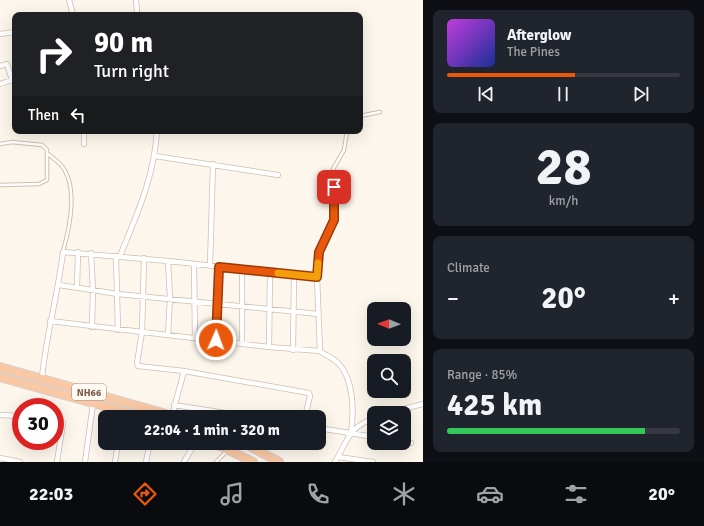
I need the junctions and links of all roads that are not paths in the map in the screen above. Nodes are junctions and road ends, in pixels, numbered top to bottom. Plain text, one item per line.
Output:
1 (69, 0) edge
2 (136, 0) edge
3 (137, 11) dead end
4 (71, 12) edge
5 (12, 32) edge
6 (0, 34) edge
7 (0, 66) edge
8 (12, 75) edge
9 (12, 81) edge
10 (0, 84) edge
11 (380, 112) dead end
12 (363, 115) edge
13 (84, 134) edge
14 (157, 134) edge
15 (347, 134) edge
16 (0, 143) edge
17 (84, 144) dead end
18 (47, 154) junction
19 (155, 156) junction
20 (213, 164) junction
21 (278, 175) dead end
22 (0, 185) edge
23 (63, 252) junction
24 (78, 252) junction
25 (91, 253) junction
26 (118, 256) junction
27 (144, 258) junction
28 (168, 261) junction
29 (194, 264) junction
30 (210, 266) junction
31 (219, 267) junction
32 (242, 270) junction
33 (270, 273) junction
34 (294, 274) junction
35 (317, 277) junction
36 (59, 285) junction
37 (77, 288) junction
38 (93, 290) junction
39 (118, 294) junction
40 (143, 296) junction
41 (170, 298) junction
42 (194, 301) junction
43 (217, 303) junction
44 (243, 306) junction
45 (270, 309) junction
46 (293, 312) junction
47 (318, 314) junction
48 (50, 321) junction
49 (92, 327) junction
50 (118, 330) junction
51 (142, 332) junction
52 (168, 335) junction
53 (195, 338) junction
54 (216, 340) junction
55 (242, 344) junction
56 (269, 348) junction
57 (293, 350) junction
58 (320, 351) junction
59 (0, 367) edge
60 (184, 371) junction
61 (0, 377) edge
62 (42, 378) junction
63 (94, 404) junction
64 (423, 404) edge
65 (174, 405) junction
66 (411, 407) edge
67 (111, 410) edge
68 (153, 410) edge
69 (174, 410) edge
70 (206, 410) edge
71 (307, 410) edge
72 (0, 415) edge
73 (12, 416) edge
74 (367, 420) edge
75 (326, 429) edge
76 (351, 432) junction
77 (367, 435) edge
78 (59, 450) edge
79 (117, 450) edge
80 (149, 450) edge
81 (191, 450) edge
82 (228, 450) joint
83 (257, 450) edge
84 (338, 457) junction
85 (0, 458) edge
86 (352, 460) edge
87 (20, 462) edge
88 (57, 462) edge
89 (85, 462) edge
90 (115, 462) edge
91 (146, 462) edge
92 (184, 462) edge
93 (216, 462) edge
94 (253, 462) edge
95 (279, 462) edge
96 (335, 462) edge
97 (373, 462) edge

1 - 4 street
2 - 3 street
5 - 6 street
7 - 8 street
9 - 10 street
11 - 12 lane
13 - 17 street
14 - 19 street
15 - 35 lane
16 - 18 lane
18 - 22 lane
18 - 23 lane
19 - 20 street
19 - 26 street
20 - 21 street
20 - 30 street
23 - 24 street
23 - 36 street
24 - 25 street
24 - 37 street
25 - 26 street
25 - 38 street
26 - 27 street
26 - 39 street
27 - 28 street
27 - 40 street
28 - 29 street
28 - 41 street
29 - 30 street
29 - 42 street
30 - 31 street
31 - 32 street
31 - 43 street
32 - 33 street
32 - 44 street
33 - 34 street
33 - 45 street
34 - 35 street
34 - 46 street
35 - 47 street
36 - 37 street
36 - 48 street
37 - 38 street
38 - 39 street
38 - 49 street
39 - 40 street
39 - 50 street
40 - 41 street
40 - 51 street
41 - 42 street
41 - 52 street
42 - 43 street
42 - 53 street
43 - 44 street
43 - 54 street
44 - 45 street
44 - 55 street
45 - 46 street
45 - 56 street
46 - 47 street
46 - 57 street
47 - 58 street
48 - 49 street
48 - 62 street
49 - 50 street
50 - 51 street
51 - 52 street
51 - 60 street
52 - 53 street
53 - 54 street
54 - 55 street
55 - 56 street
56 - 57 street
57 - 58 street
58 - 76 street
59 - 62 highway, NH66
60 - 65 street
60 - 71 street
61 - 63 highway, NH66
62 - 68 highway, NH66
63 - 67 highway, NH66
63 - 89 street
64 - 66 street
65 - 69 street
65 - 70 street
72 - 73 street
74 - 76 street
75 - 76 street
76 - 77 street
76 - 84 street
78 - 88 street
79 - 90 street
80 - 91 street
81 - 92 street
82 - 93 lane
82 - 94 highway
83 - 95 highway
84 - 86 street
84 - 96 street
85 - 87 street
86 - 97 street

